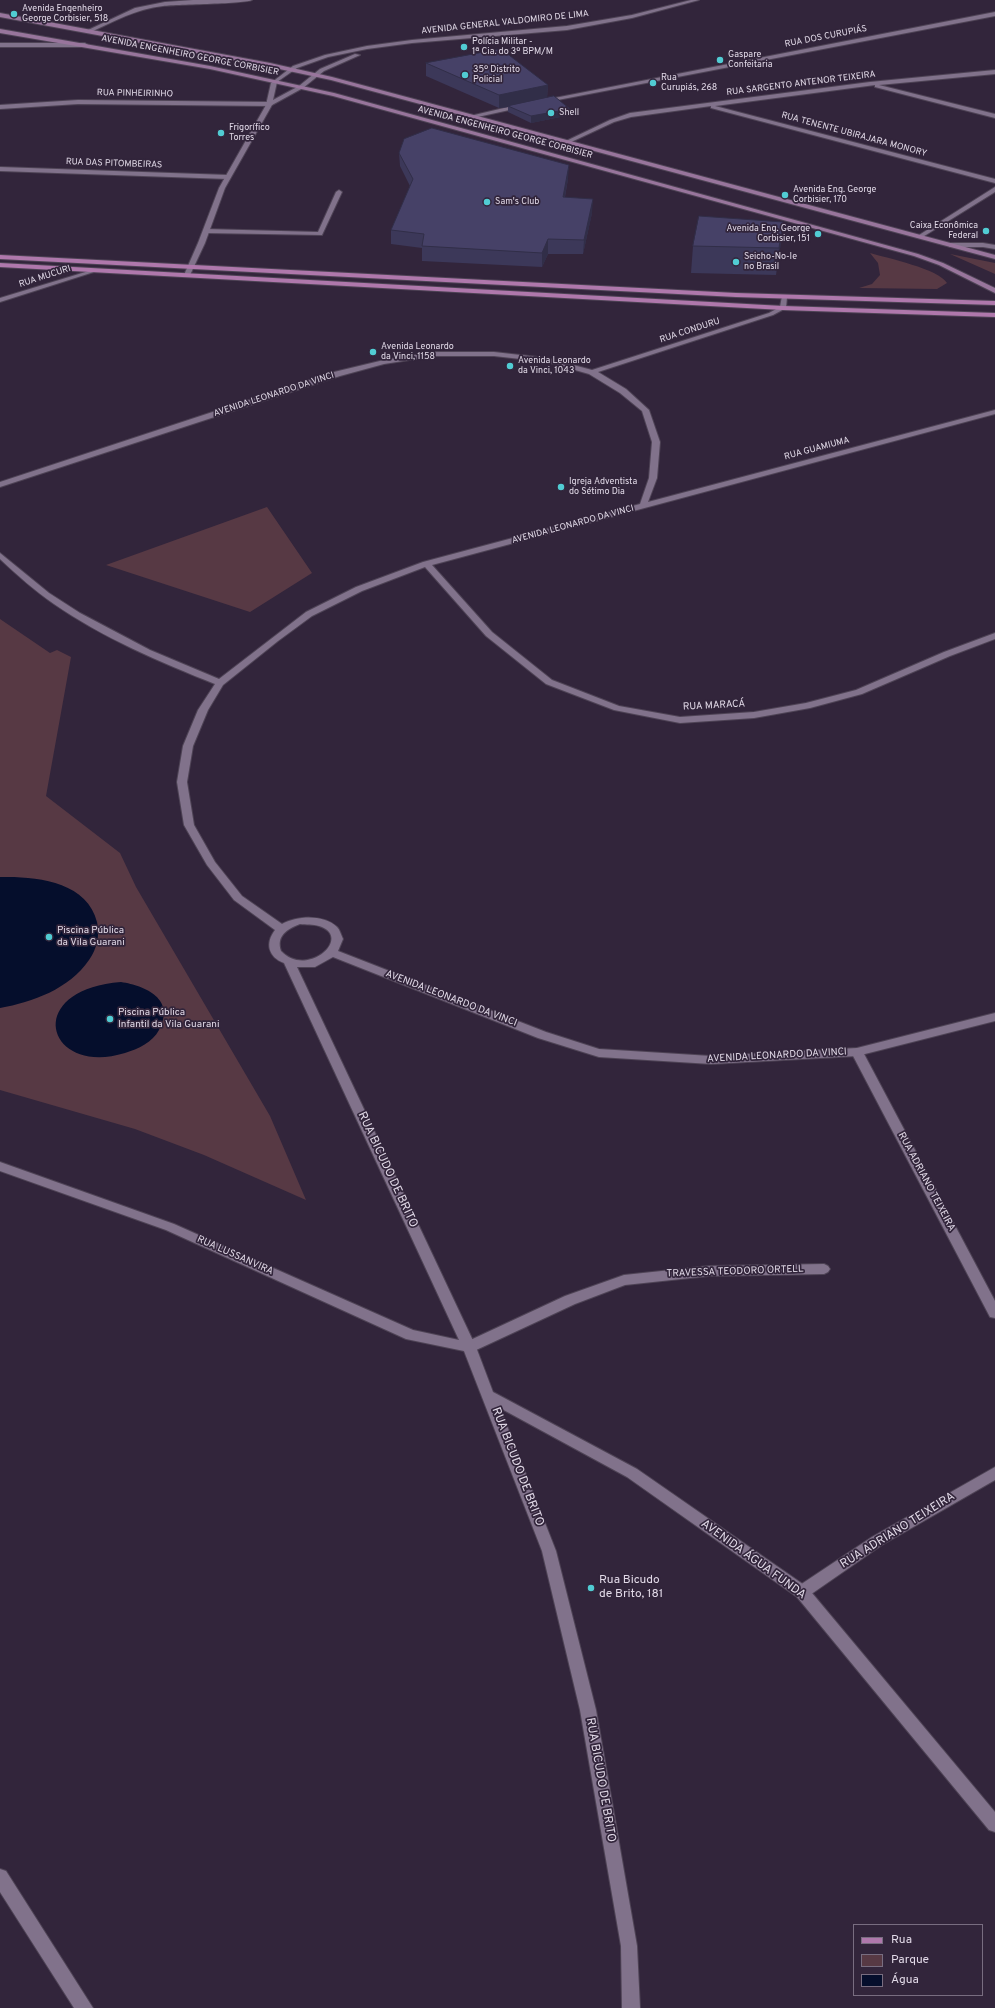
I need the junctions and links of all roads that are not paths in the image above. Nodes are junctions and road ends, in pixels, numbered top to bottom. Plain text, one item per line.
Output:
1 (250, 0) edge
2 (697, 0) edge
3 (995, 14) edge
4 (0, 16) edge
5 (0, 31) edge
6 (89, 31) junction
7 (0, 45) edge
8 (89, 45) junction
9 (384, 46) junction
10 (289, 69) junction
11 (995, 72) edge
12 (315, 75) junction
13 (274, 81) junction
14 (870, 84) junction
15 (301, 87) junction
16 (359, 102) junction
17 (538, 102) edge
18 (270, 104) junction
19 (530, 104) edge
20 (709, 105) junction
21 (0, 107) edge
22 (473, 116) junction
23 (995, 116) edge
24 (567, 142) junction
25 (0, 169) edge
26 (228, 177) junction
27 (995, 181) edge
28 (995, 189) edge
29 (339, 192) dead end
30 (206, 231) junction
31 (919, 237) junction
32 (950, 245) junction
33 (995, 247) edge
34 (0, 257) edge
35 (995, 257) edge
36 (0, 266) edge
37 (192, 267) junction
38 (94, 271) junction
39 (187, 275) junction
40 (995, 292) edge
41 (784, 297) junction
42 (0, 300) edge
43 (995, 303) edge
44 (783, 308) junction
45 (995, 315) edge
46 (592, 372) junction
47 (995, 412) edge
48 (0, 485) edge
49 (643, 506) junction
50 (0, 555) edge
51 (426, 564) junction
52 (995, 636) edge
53 (220, 683) junction
54 (281, 929) junction
55 (333, 953) junction
56 (289, 961) junction
57 (995, 1016) edge
58 (857, 1052) junction
59 (0, 1166) edge
60 (824, 1270) dead end
61 (995, 1313) edge
62 (469, 1347) junction
63 (489, 1396) junction
64 (995, 1473) edge
65 (802, 1592) junction
66 (995, 1824) edge
67 (0, 1877) edge
68 (84, 2008) edge
69 (631, 2008) edge

1 - 6 street
2 - 9 street, AVENIDA GENERAL VALDOMIRO DE LIMA
3 - 17 street, RUA DOS CURUPIÁS
4 - 6 main road, AVENIDA ENGENHEIRO GEORGE CORBISIER
5 - 8 main road, AVENIDA ENGENHEIRO GEORGE CORBISIER
6 - 10 main road, AVENIDA ENGENHEIRO GEORGE CORBISIER
7 - 8 street
8 - 13 main road, AVENIDA ENGENHEIRO GEORGE CORBISIER
9 - 10 street, AVENIDA GENERAL VALDOMIRO DE LIMA
9 - 12 street, AVENIDA GENERAL VALDOMIRO DE LIMA
10 - 12 main road, AVENIDA ENGENHEIRO GEORGE CORBISIER
10 - 13 street, AVENIDA GENERAL VALDOMIRO DE LIMA
11 - 14 street, RUA SARGENTO ANTENOR TEIXEIRA
12 - 15 street, AVENIDA GENERAL VALDOMIRO DE LIMA
12 - 22 main road, AVENIDA ENGENHEIRO GEORGE CORBISIER
13 - 15 main road, AVENIDA ENGENHEIRO GEORGE CORBISIER
13 - 18 street
14 - 20 street, RUA SARGENTO ANTENOR TEIXEIRA
14 - 23 street
15 - 16 main road, AVENIDA ENGENHEIRO GEORGE CORBISIER
15 - 18 street, AVENIDA GENERAL VALDOMIRO DE LIMA
16 - 22 main road
16 - 40 main road, AVENIDA ENGENHEIRO GEORGE CORBISIER
18 - 21 street, RUA PINHEIRINHO
18 - 26 street
19 - 22 street
20 - 24 street, RUA SARGENTO ANTENOR TEIXEIRA
20 - 27 street, RUA TENENTE UBIRAJARA MONORY
22 - 24 main road, AVENIDA ENGENHEIRO GEORGE CORBISIER
24 - 31 main road, AVENIDA ENGENHEIRO GEORGE CORBISIER
25 - 26 street, RUA DAS PITOMBEIRAS
26 - 30 street
28 - 31 street
29 - 30 street
30 - 37 street
31 - 32 main road, AVENIDA ENGENHEIRO GEORGE CORBISIER
32 - 33 street, AVENIDA ENGENHEIRO GEORGE CORBISIER
32 - 35 main road, AVENIDA ENGENHEIRO GEORGE CORBISIER
34 - 37 main road
36 - 38 main road
37 - 39 street
37 - 41 main road
38 - 39 main road
38 - 42 street, RUA MUCURI
39 - 44 main road
41 - 43 main road
41 - 44 street
44 - 45 main road
44 - 46 street, RUA CONDURU
46 - 48 street, AVENIDA LEONARDO DA VINCI
46 - 49 street, AVENIDA LEONARDO DA VINCI
47 - 49 street, RUA GUAMIUMA
49 - 51 street, AVENIDA LEONARDO DA VINCI
50 - 53 street
51 - 52 street, RUA MARACÁ
51 - 53 street, AVENIDA LEONARDO DA VINCI
53 - 54 street, AVENIDA LEONARDO DA VINCI
54 - 55 street
54 - 56 street
55 - 56 street
55 - 58 street, AVENIDA LEONARDO DA VINCI
56 - 62 street, RUA BICUDO DE BRITO
57 - 58 street, AVENIDA LEONARDO DA VINCI
58 - 61 street, RUA ADRIANO TEIXEIRA
59 - 62 street, RUA LUSSANVIRA
60 - 62 street, TRAVESSA TEODORO ORTELL
62 - 63 street, RUA BICUDO DE BRITO
63 - 65 street, AVENIDA ÁGUA FUNDA
63 - 69 street, RUA BICUDO DE BRITO
64 - 65 street, RUA ADRIANO TEIXEIRA
65 - 66 street, AVENIDA ÁGUA FUNDA
67 - 68 street

